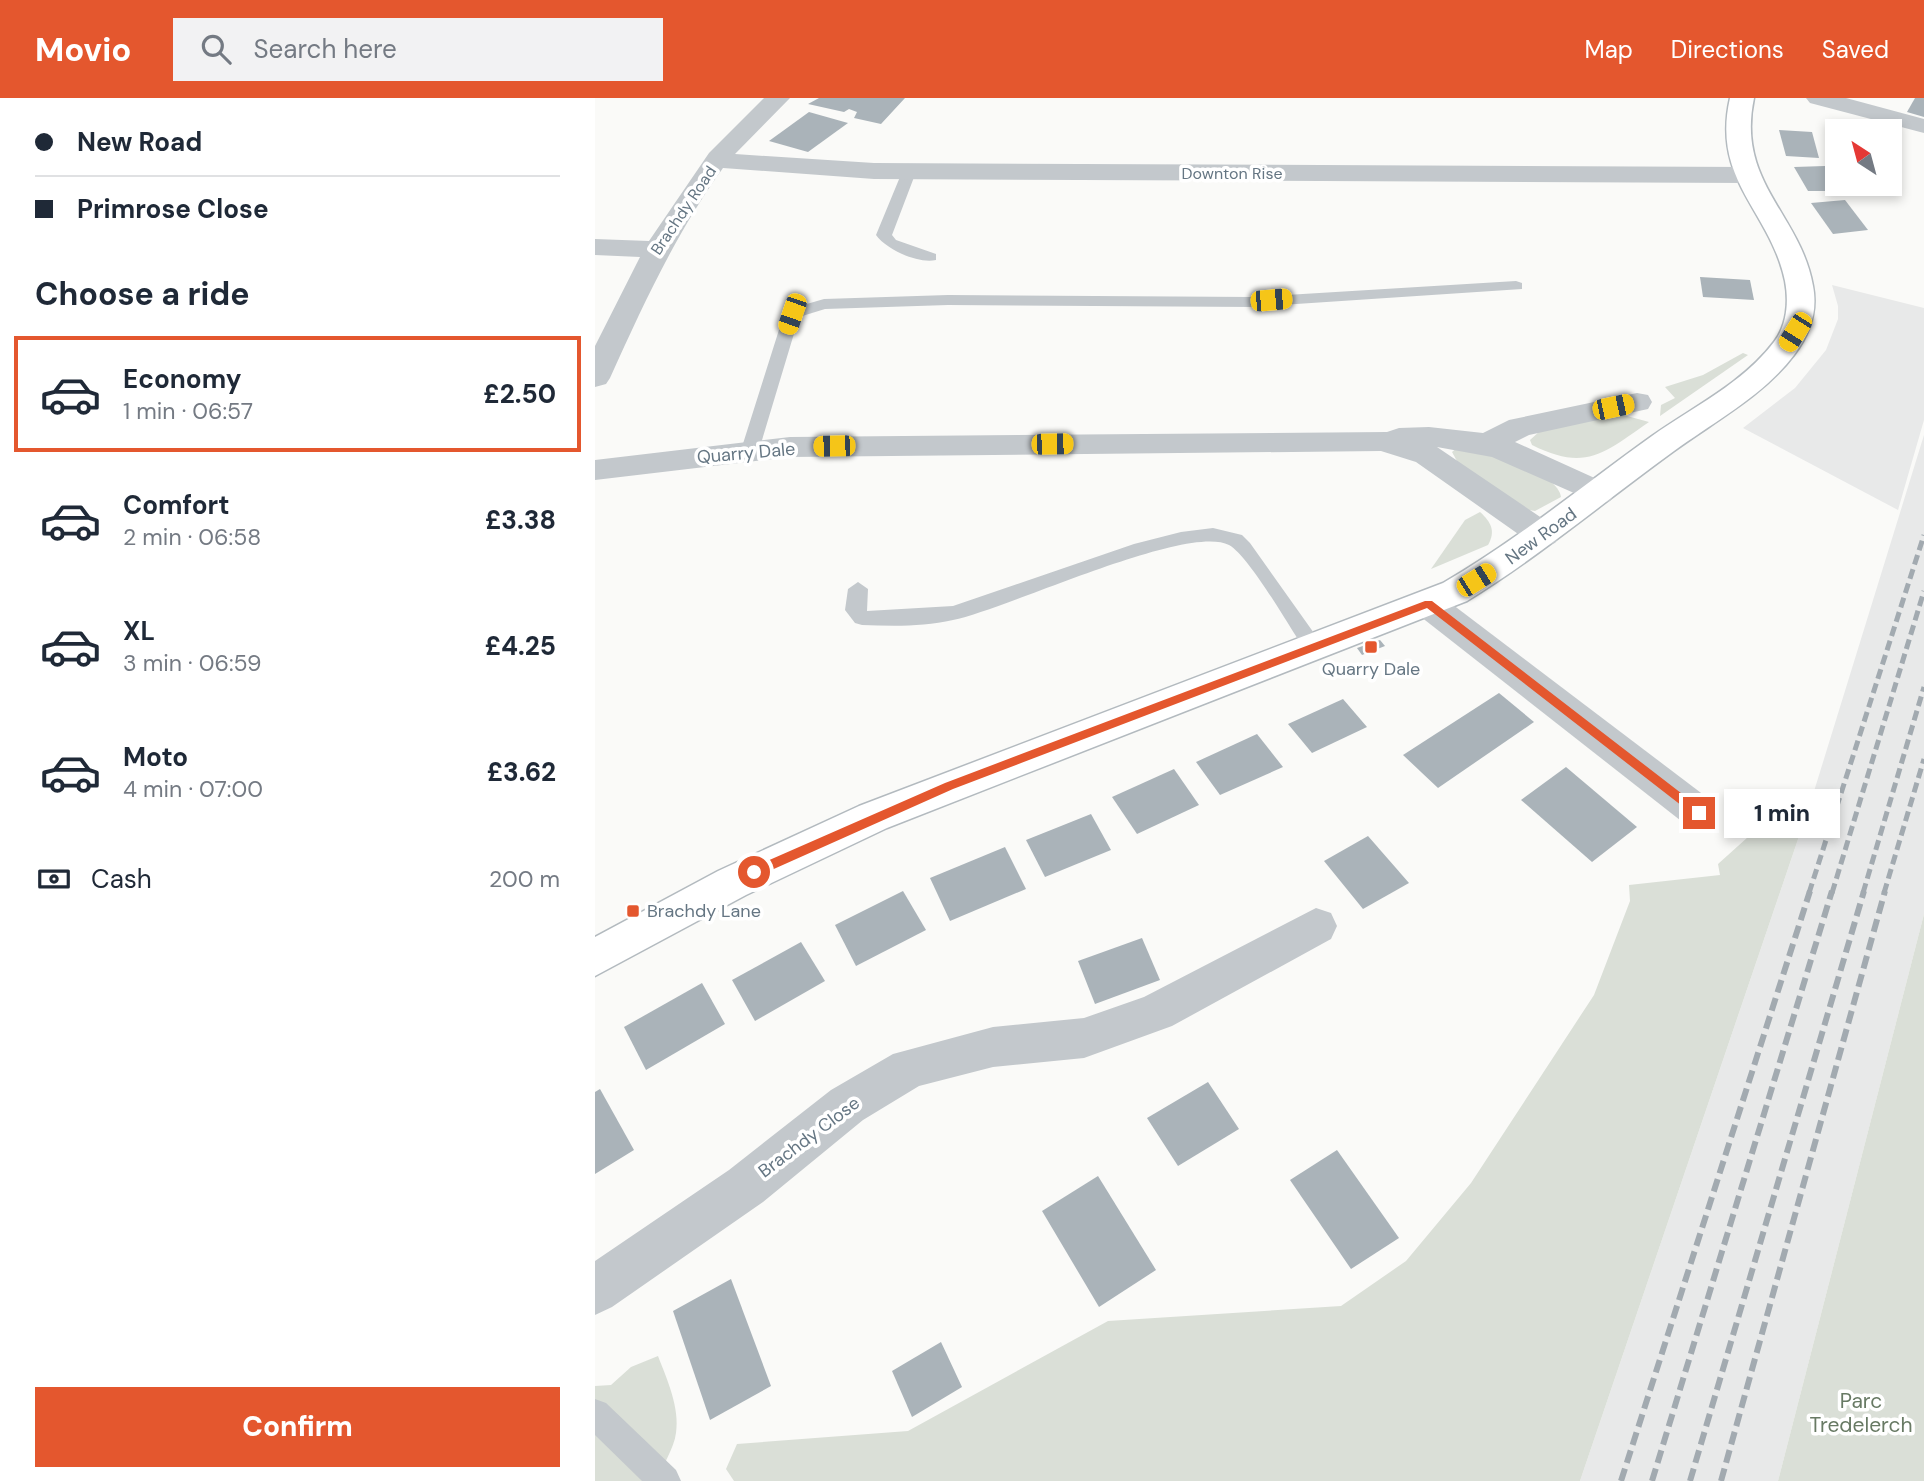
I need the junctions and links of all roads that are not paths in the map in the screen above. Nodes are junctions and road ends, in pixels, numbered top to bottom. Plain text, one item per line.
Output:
1 (778, 98) edge
2 (1742, 98) edge
3 (1818, 98) edge
4 (1924, 126) edge
5 (717, 160) junction
6 (909, 172) junction
7 (1747, 175) junction
8 (595, 247) edge
9 (655, 249) junction
10 (930, 257) dead end
11 (1516, 286) dead end
12 (595, 378) edge
13 (1637, 402) dead end
14 (1383, 441) junction
15 (1489, 443) junction
16 (750, 450) junction
17 (595, 470) edge
18 (1599, 493) junction
19 (1543, 536) junction
20 (858, 589) dead end
21 (1428, 604) junction
22 (1314, 648) junction
23 (1699, 813) dead end
24 (1316, 926) dead end
25 (595, 958) edge
26 (595, 1290) edge
27 (595, 1414) edge
28 (664, 1481) edge

1 - 5 street, Brachdy Road
2 - 7 street, New Road
3 - 4 street
5 - 6 street, Downton Rise
5 - 9 street, Brachdy Road
6 - 7 street, Downton Rise
6 - 10 lane
7 - 18 street, New Road
8 - 9 street
9 - 12 street, Brachdy Road
11 - 16 lane
13 - 15 street
14 - 15 street
14 - 16 street, Quarry Dale
14 - 19 street, Quarry Dale
15 - 18 street
16 - 17 street, Quarry Dale
18 - 19 street, New Road
19 - 21 street, New Road
20 - 22 lane
21 - 22 street, New Road
21 - 23 street
22 - 25 street, New Road
24 - 26 street, Brachdy Close
27 - 28 lane

